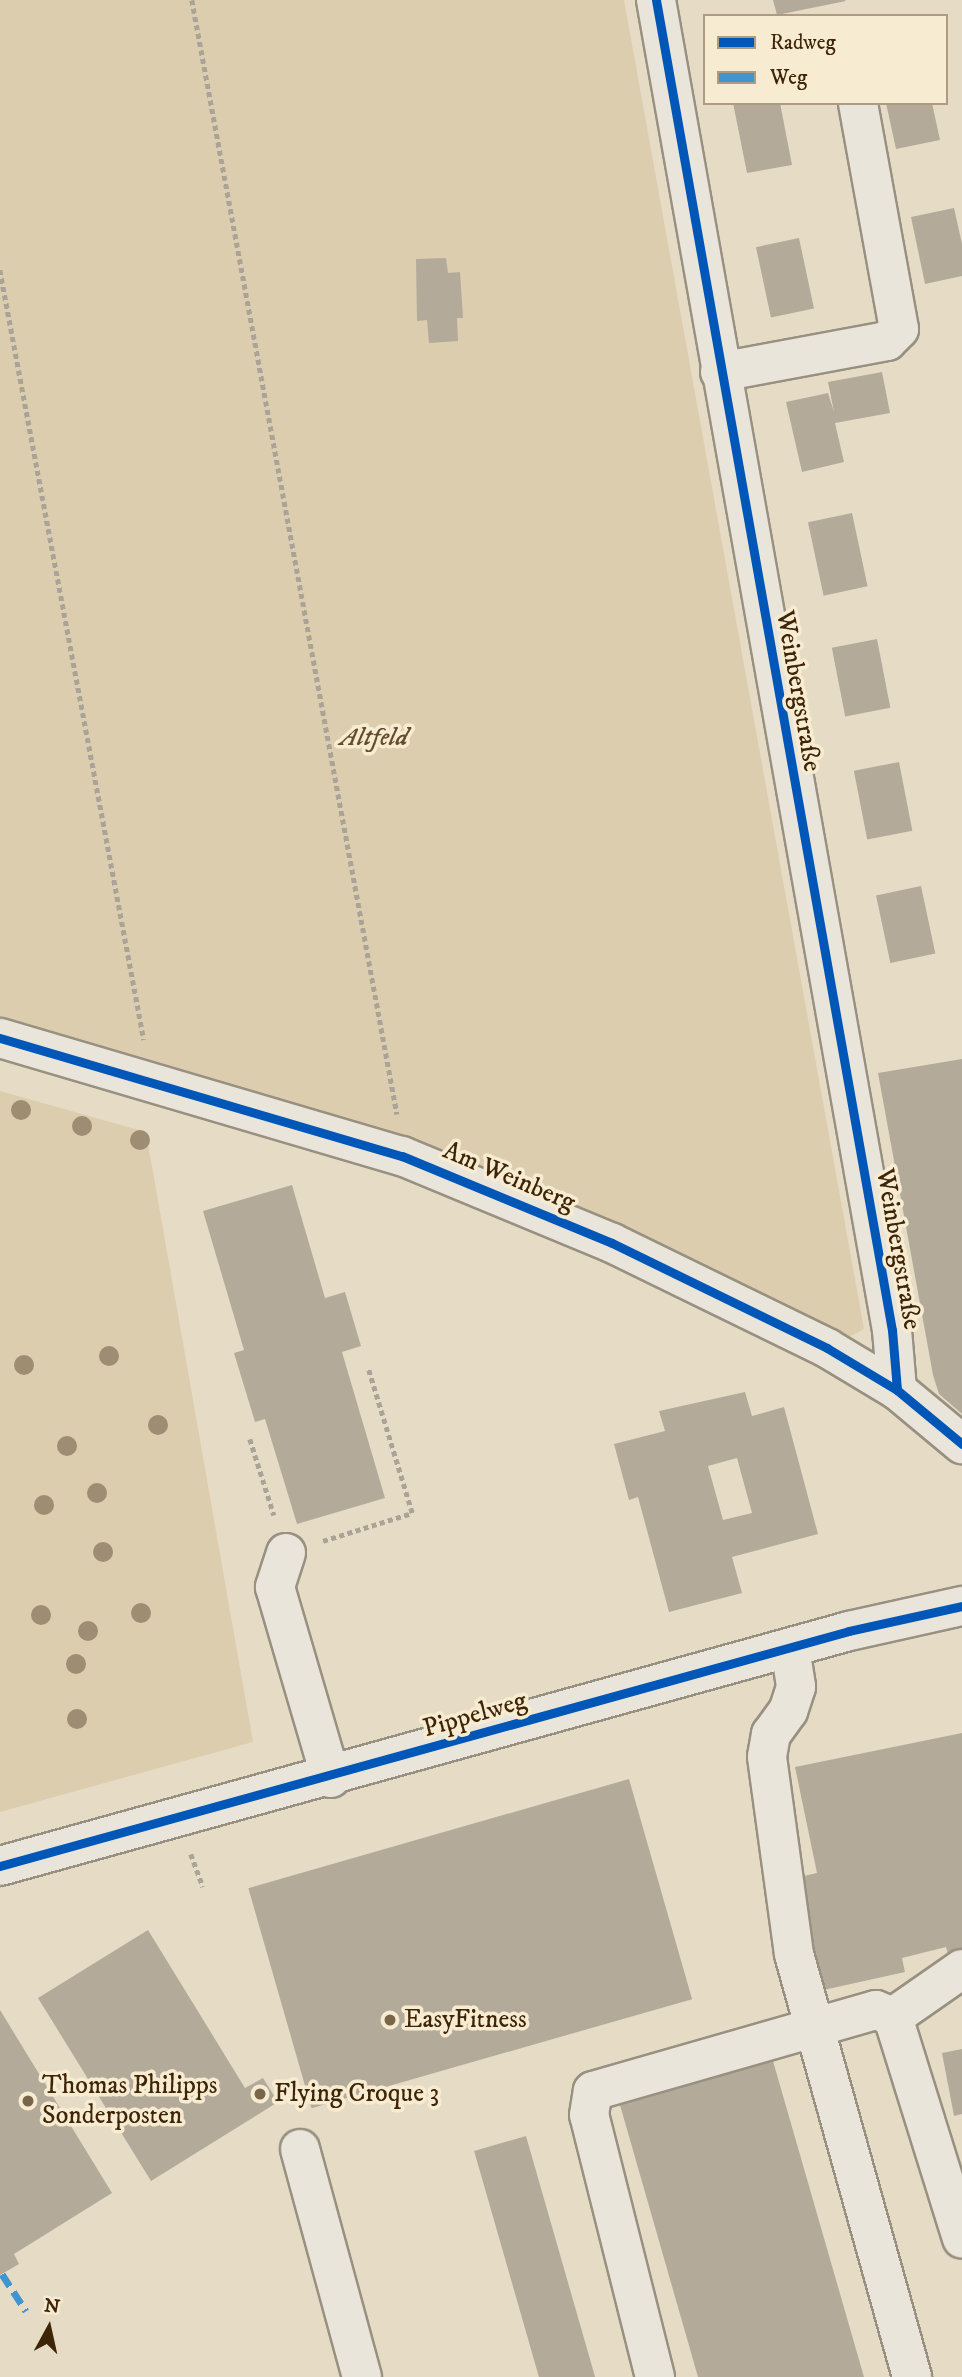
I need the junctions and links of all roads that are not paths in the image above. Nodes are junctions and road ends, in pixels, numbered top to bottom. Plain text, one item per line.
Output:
1 (656, 0) edge
2 (858, 105) edge
3 (720, 372) junction
4 (0, 1038) edge
5 (897, 1390) junction
6 (962, 1444) edge
7 (286, 1553) road end
8 (962, 1606) edge
9 (790, 1648) junction
10 (331, 1778) junction
11 (0, 1866) edge
12 (962, 1969) edge
13 (893, 2017) junction
14 (813, 2026) junction
15 (300, 2149) dead end
16 (962, 2238) edge
17 (362, 2377) edge
18 (655, 2377) edge
19 (912, 2377) edge

1 - 3 street, Weinbergstraße
2 - 3 street
3 - 5 street, Weinbergstraße
4 - 5 street, Am Weinberg
5 - 6 street, Am Weinberg
7 - 10 street
8 - 9 street, Pippelweg
9 - 10 street, Pippelweg
9 - 14 street
10 - 11 street, Pippelweg
12 - 13 street
13 - 14 street
13 - 16 street
14 - 18 street
14 - 19 street
15 - 17 street

